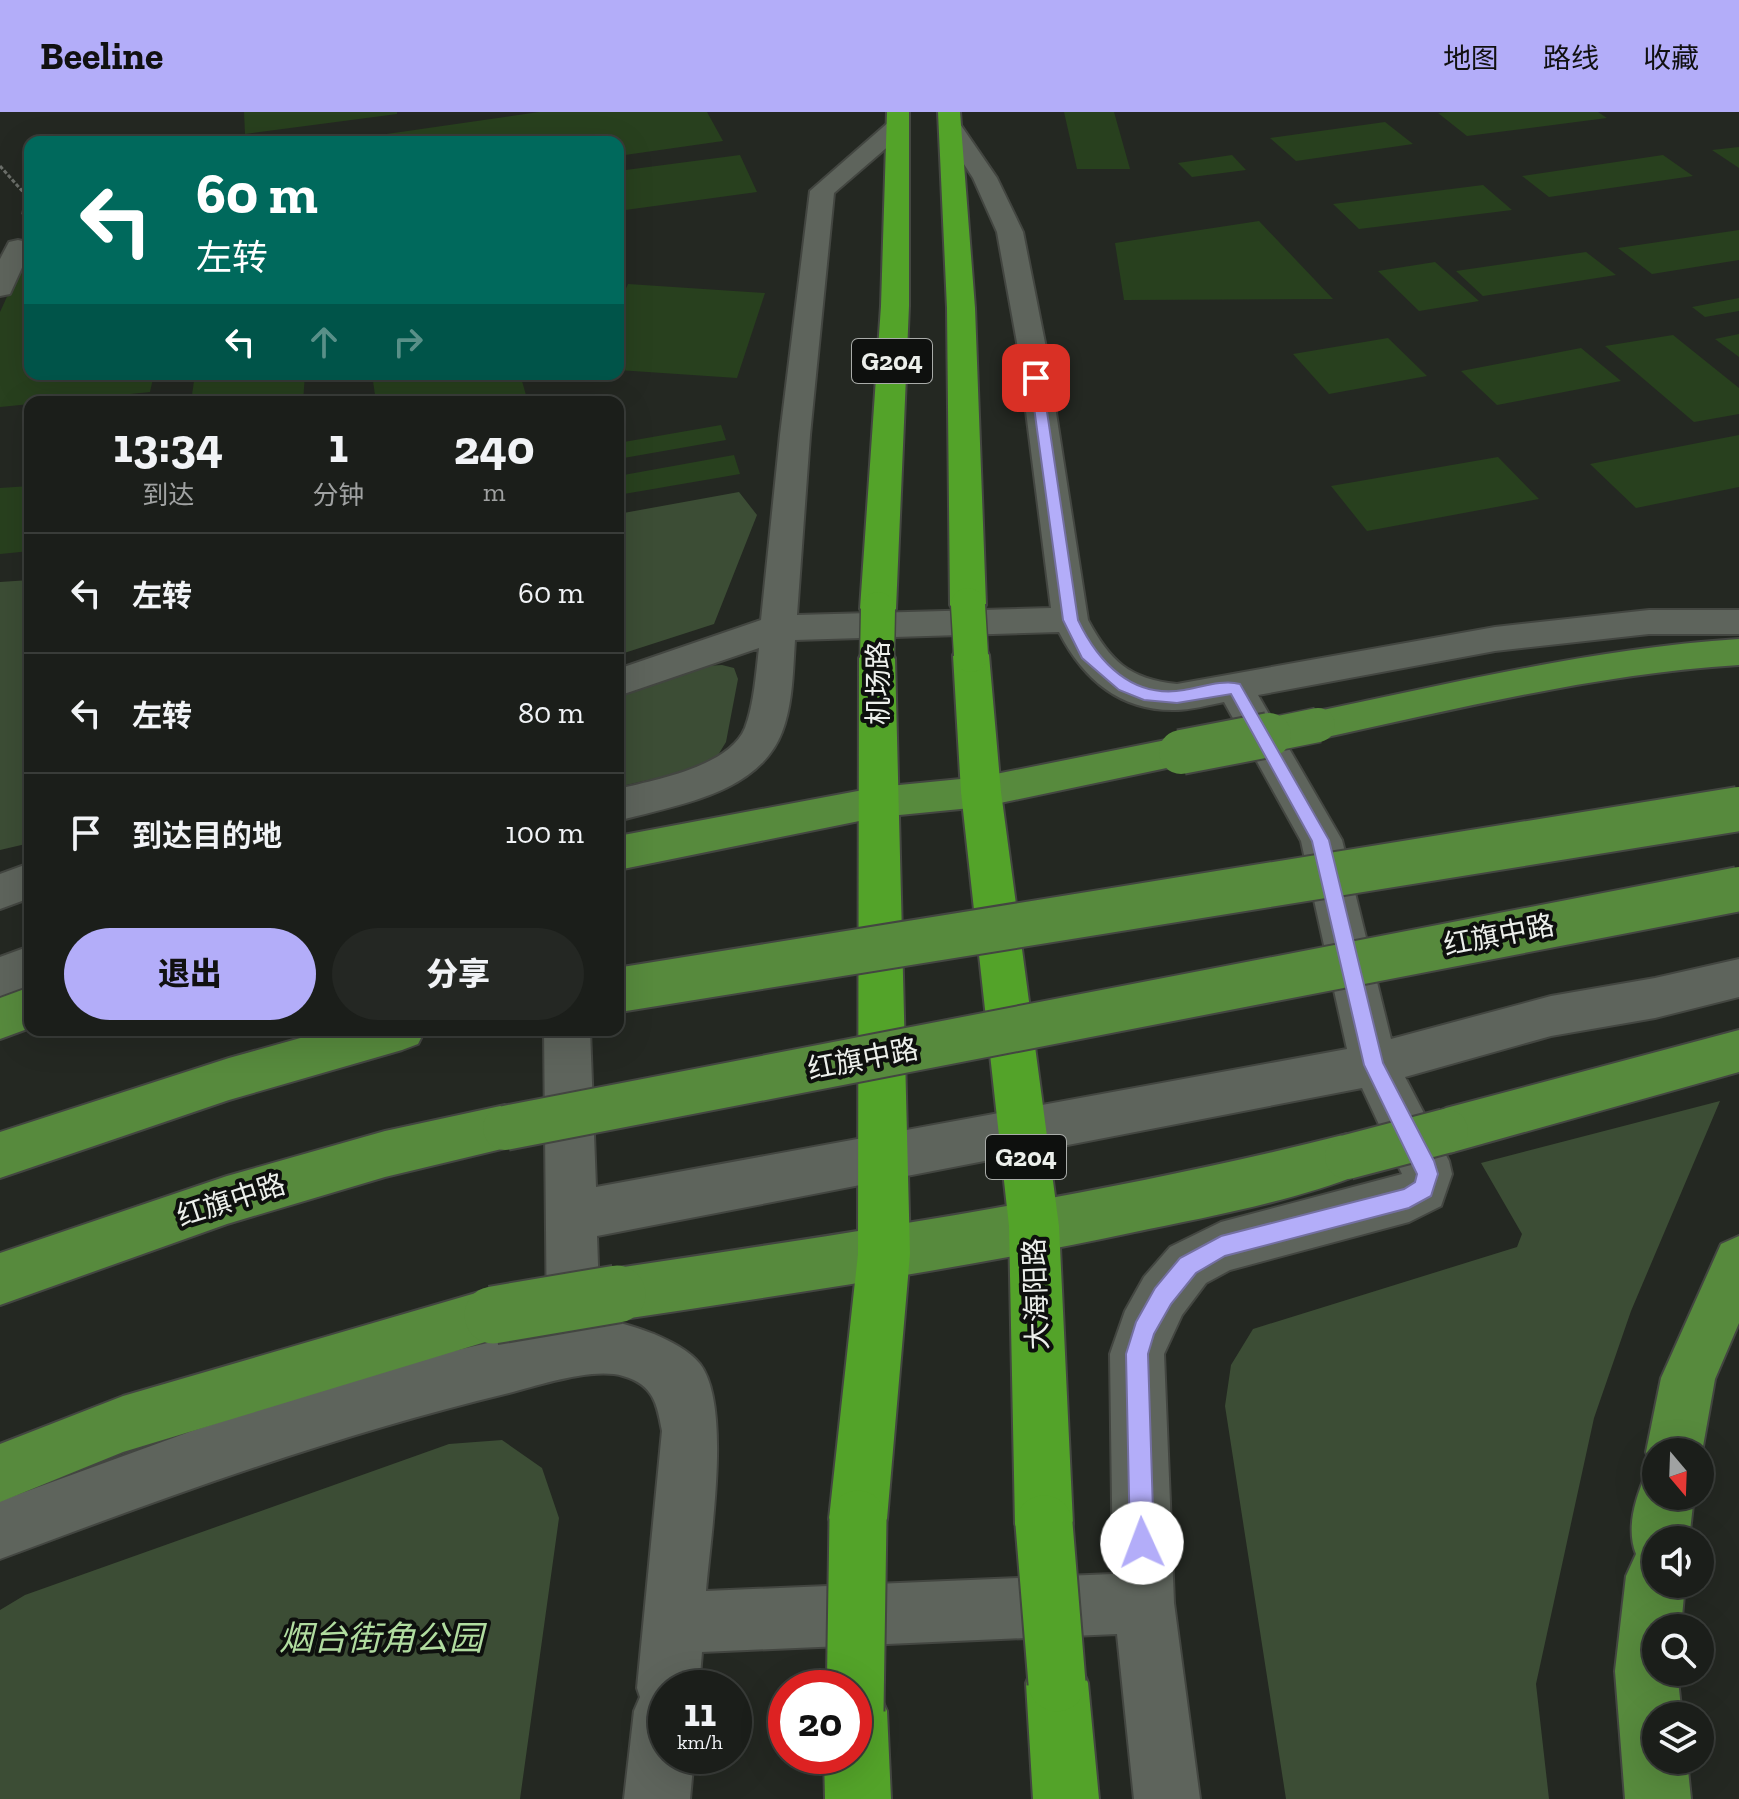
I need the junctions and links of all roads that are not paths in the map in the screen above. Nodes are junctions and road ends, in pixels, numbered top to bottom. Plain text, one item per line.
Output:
1 (898, 119) edge
2 (950, 119) edge
3 (18, 248) road end
4 (0, 288) edge
5 (1070, 620) junction
6 (1739, 622) edge
7 (777, 628) junction
8 (1739, 652) edge
9 (624, 681) edge
10 (1235, 687) junction
11 (981, 792) junction
12 (879, 802) junction
13 (624, 803) edge
14 (1739, 809) edge
15 (624, 852) edge
16 (24, 882) edge
17 (1739, 889) edge
18 (0, 892) edge
19 (24, 967) edge
20 (0, 977) edge
21 (1739, 978) edge
22 (624, 989) edge
23 (24, 1009) edge
24 (0, 1019) edge
25 (381, 1036) edge
26 (567, 1036) edge
27 (1739, 1051) edge
28 (1374, 1065) junction
29 (0, 1155) edge
30 (571, 1216) junction
31 (1034, 1226) junction
32 (884, 1254) junction
33 (1739, 1262) edge
34 (0, 1279) edge
35 (574, 1350) junction
36 (1677, 1438) edge
37 (0, 1473) edge
38 (0, 1530) edge
39 (1654, 1598) edge
40 (1144, 1603) junction
41 (675, 1623) junction
42 (670, 1670) edge
43 (856, 1670) edge
44 (660, 1774) edge
45 (857, 1774) edge
46 (657, 1799) edge
47 (858, 1799) edge
48 (1066, 1799) edge
49 (1167, 1799) edge
50 (1658, 1799) edge

1 - 7 lane
1 - 12 highway, 机场路 / G204, bridge
2 - 5 lane
2 - 11 highway, G204, bridge
3 - 4 lane
5 - 7 lane
5 - 10 lane
6 - 10 lane
7 - 9 lane
7 - 13 lane
8 - 11 main road, bridge
10 - 28 lane
11 - 12 main road
11 - 31 highway, 大海阳路 / G204
12 - 15 main road
12 - 32 highway, 机场路 / G204
14 - 22 main road, bridge
16 - 18 lane
17 - 34 main road, 红旗中路, bridge
19 - 20 lane
21 - 28 lane
23 - 24 main road
25 - 29 main road
26 - 30 lane
27 - 31 main road, bridge
28 - 30 lane
28 - 40 lane
30 - 35 lane
31 - 32 main road
31 - 48 highway, 大海阳路 / G204, bridge
32 - 37 main road, bridge
32 - 43 highway, G204, bridge
33 - 36 main road
35 - 38 lane
35 - 41 lane
39 - 50 main road
40 - 41 lane
40 - 49 lane
41 - 42 lane
44 - 46 lane
45 - 47 highway, G204

